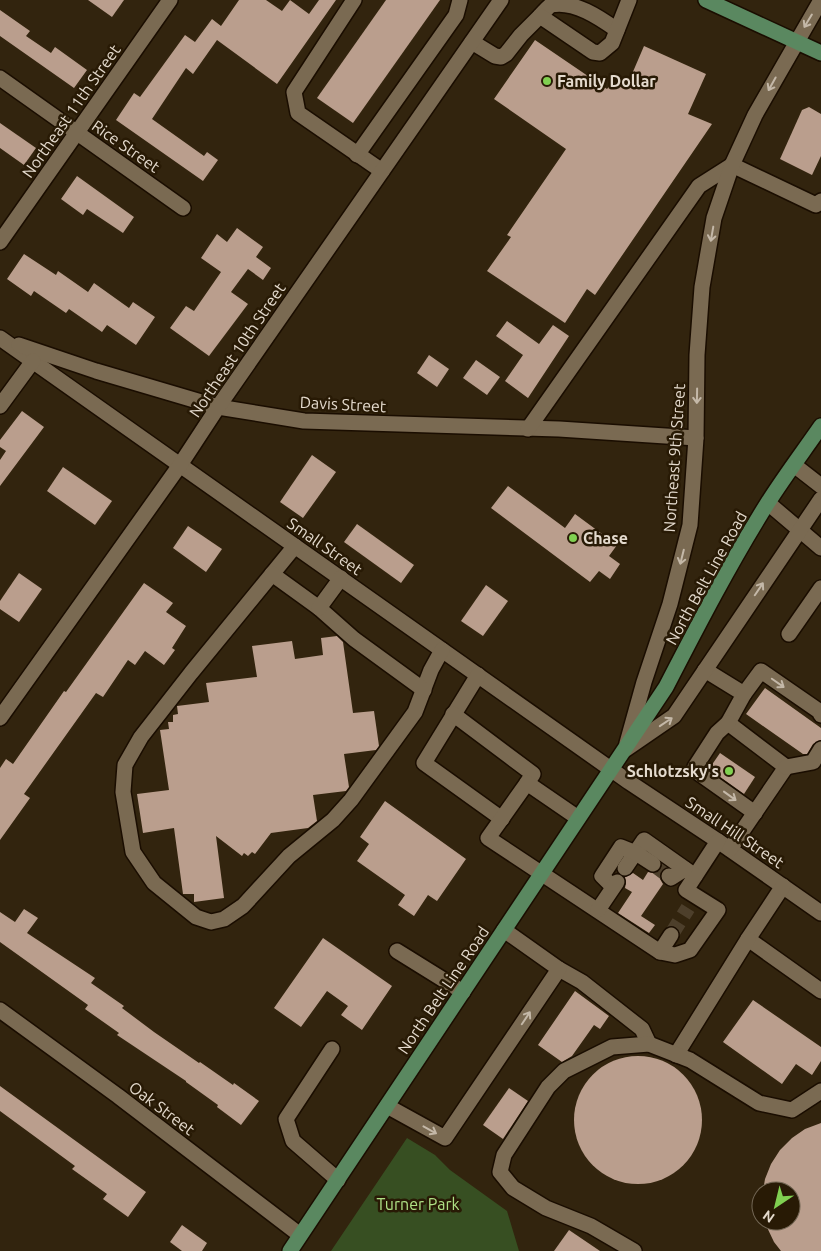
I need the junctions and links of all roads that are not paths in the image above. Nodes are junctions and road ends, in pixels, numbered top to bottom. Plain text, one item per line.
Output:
1 (170, 0) edge
2 (354, 0) edge
3 (460, 0) edge
4 (501, 0) edge
5 (629, 0) edge
6 (706, 0) edge
7 (821, 0) edge
8 (540, 16) junction
9 (617, 30) junction
10 (472, 42) junction
11 (796, 42) junction
12 (821, 54) edge
13 (0, 78) edge
14 (76, 133) junction
15 (358, 155) junction
16 (732, 165) junction
17 (382, 171) junction
18 (821, 201) edge
19 (183, 208) dead end
20 (0, 242) edge
21 (0, 338) edge
22 (33, 361) junction
23 (0, 406) edge
24 (218, 407) junction
25 (821, 426) edge
26 (528, 429) junction
27 (696, 438) junction
28 (180, 465) junction
29 (794, 466) junction
30 (821, 486) edge
31 (821, 499) edge
32 (768, 503) junction
33 (799, 530) junction
34 (295, 546) junction
35 (821, 548) edge
36 (272, 574) junction
37 (340, 578) junction
38 (821, 588) edge
39 (319, 608) junction
40 (789, 634) dead end
41 (442, 650) junction
42 (705, 670) junction
43 (478, 675) junction
44 (424, 690) junction
45 (744, 694) junction
46 (453, 714) junction
47 (821, 715) edge
48 (0, 718) edge
49 (728, 723) junction
50 (626, 749) junction
51 (821, 749) edge
52 (786, 767) junction
53 (611, 769) junction
54 (629, 782) joint
55 (527, 783) junction
56 (755, 813) junction
57 (578, 818) junction
58 (502, 820) junction
59 (724, 845) junction
60 (636, 853) junction
61 (653, 864) tunnel mouth
62 (625, 868) dead end
63 (542, 873) junction
64 (690, 873) junction
65 (669, 876) dead end
66 (783, 886) junction
67 (598, 910) junction
68 (821, 913) edge
69 (504, 930) junction
70 (671, 935) tunnel mouth
71 (748, 940) junction
72 (397, 951) dead end
73 (660, 952) junction
74 (559, 969) junction
75 (821, 991) edge
76 (463, 992) junction
77 (0, 1010) edge
78 (649, 1044) junction
79 (332, 1049) dead end
80 (676, 1054) junction
81 (821, 1091) edge
82 (387, 1106) junction
83 (338, 1180) junction
84 (300, 1235) junction
85 (290, 1251) edge
86 (634, 1251) edge

1 - 14 street, Northeast 11th Street
2 - 15 street
3 - 15 street
4 - 10 street, Northeast 10th Street
5 - 9 street
6 - 11 main road
7 -> 11 street, Northeast 9th Street
8 - 9 street
8 - 9 street
8 - 10 street
10 - 17 street, Northeast 10th Street
11 - 12 main road
11 -> 16 street, Northeast 9th Street
13 - 14 street, Rice Street
14 - 19 street, Rice Street
14 - 20 street, Northeast 11th Street
15 - 17 street
16 - 18 street
16 - 26 street
16 -> 27 street, Northeast 9th Street
17 - 24 street, Northeast 10th Street
21 - 22 street, Small Street
21 - 24 street, Davis Street
22 - 23 street
22 - 28 street, Small Street
24 - 26 street, Davis Street
24 - 28 street, Northeast 10th Street
25 - 29 main road, North Belt Line Road
26 - 27 street, Davis Street
27 -> 50 street, Northeast 9th Street
28 - 34 street, Small Street
28 - 48 street, Northeast 10th Street
29 - 30 street
29 - 32 main road, North Belt Line Road
31 - 33 street, North Belt Line Road
32 - 33 street
32 - 50 main road, North Belt Line Road
33 - 35 street
42 -> 33 street, North Belt Line Road
34 - 36 street
34 - 37 street, Small Street
36 - 39 street
36 - 44 street
37 - 39 street
37 - 41 street, Small Street
38 - 40 street
39 - 44 street
41 - 43 street, Small Street
41 - 44 street
42 - 45 street
50 -> 42 street, North Belt Line Road
43 - 46 street
43 - 53 street, Small Street
45 -> 47 street
45 - 49 street
46 - 55 street
46 - 58 street
49 - 52 street
49 -> 56 street
50 - 53 main road, North Belt Line Road
51 - 52 street
52 - 56 street
53 - 54 street, Small Street
53 - 57 main road, North Belt Line Road
54 - 59 street, Small Hill Street
55 - 57 street
55 - 58 street
56 - 59 street
57 - 63 main road, North Belt Line Road
58 - 63 street
59 - 64 street
59 - 66 street, Small Hill Street
60 - 61 street
60 - 62 street
60 - 64 street
60 - 67 street
63 - 67 street
63 - 69 main road, North Belt Line Road
64 - 65 street
64 - 73 street
66 - 68 street, Small Hill Street
66 - 71 street
67 - 73 street
69 - 74 street
69 - 76 main road, North Belt Line Road
70 - 73 street
71 - 75 street
71 - 80 street
72 - 76 street
74 - 78 street
82 -> 74 street
76 - 82 main road, North Belt Line Road
77 - 84 street, Oak Street
78 - 80 street
78 - 86 street
79 - 83 street
80 - 81 street
82 - 83 main road, North Belt Line Road
83 - 84 main road, North Belt Line Road
84 - 85 main road, North Belt Line Road

